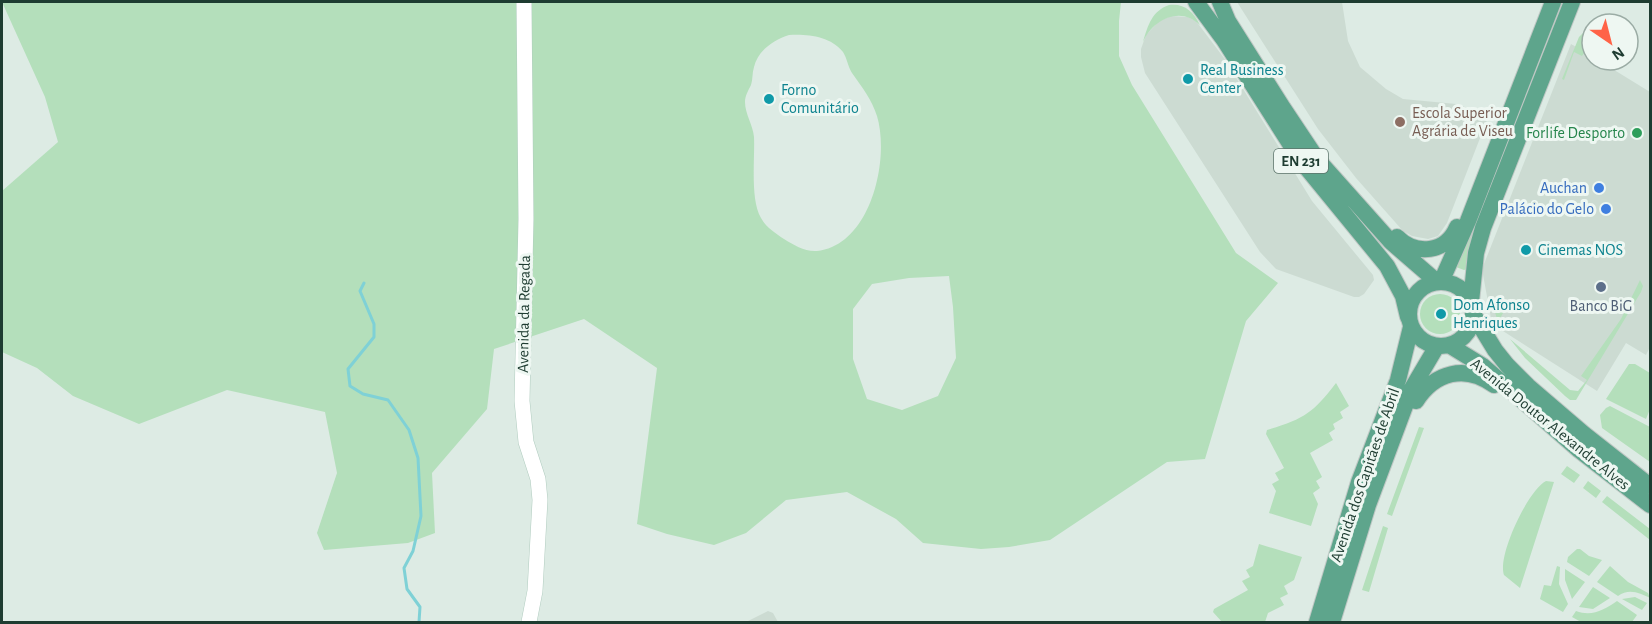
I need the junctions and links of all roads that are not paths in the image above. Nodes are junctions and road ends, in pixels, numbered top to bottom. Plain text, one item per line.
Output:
1 (524, 2) edge
2 (1196, 2) edge
3 (1220, 2) edge
4 (1553, 2) edge
5 (1572, 2) edge
6 (1481, 185) junction
7 (1375, 225) junction
8 (1438, 281) junction
9 (1472, 308) junction
10 (1410, 322) junction
11 (1443, 345) junction
12 (1535, 412) junction
13 (1650, 486) edge
14 (1368, 505) junction
15 (1650, 505) edge
16 (529, 622) edge
17 (1317, 622) edge
18 (1332, 622) edge

1 - 16 street, Avenida da Regada
2 - 10 main road, EN 231
3 - 7 main road, EN 231
4 - 6 main road
5 - 9 main road
6 - 7 main road
6 - 8 main road
7 - 8 main road, EN 231
8 - 9 main road
8 - 10 main road
9 - 11 main road
9 - 13 main road, Avenida Doutor Alexandre Alves
10 - 11 main road
10 - 17 main road, Avenida dos Capitães de Abril
11 - 12 main road, Avenida Doutor Alexandre Alves
11 - 14 main road, Avenida dos Capitães de Abril
12 - 14 main road
12 - 15 main road, Avenida Doutor Alexandre Alves
14 - 18 main road, Avenida dos Capitães de Abril

